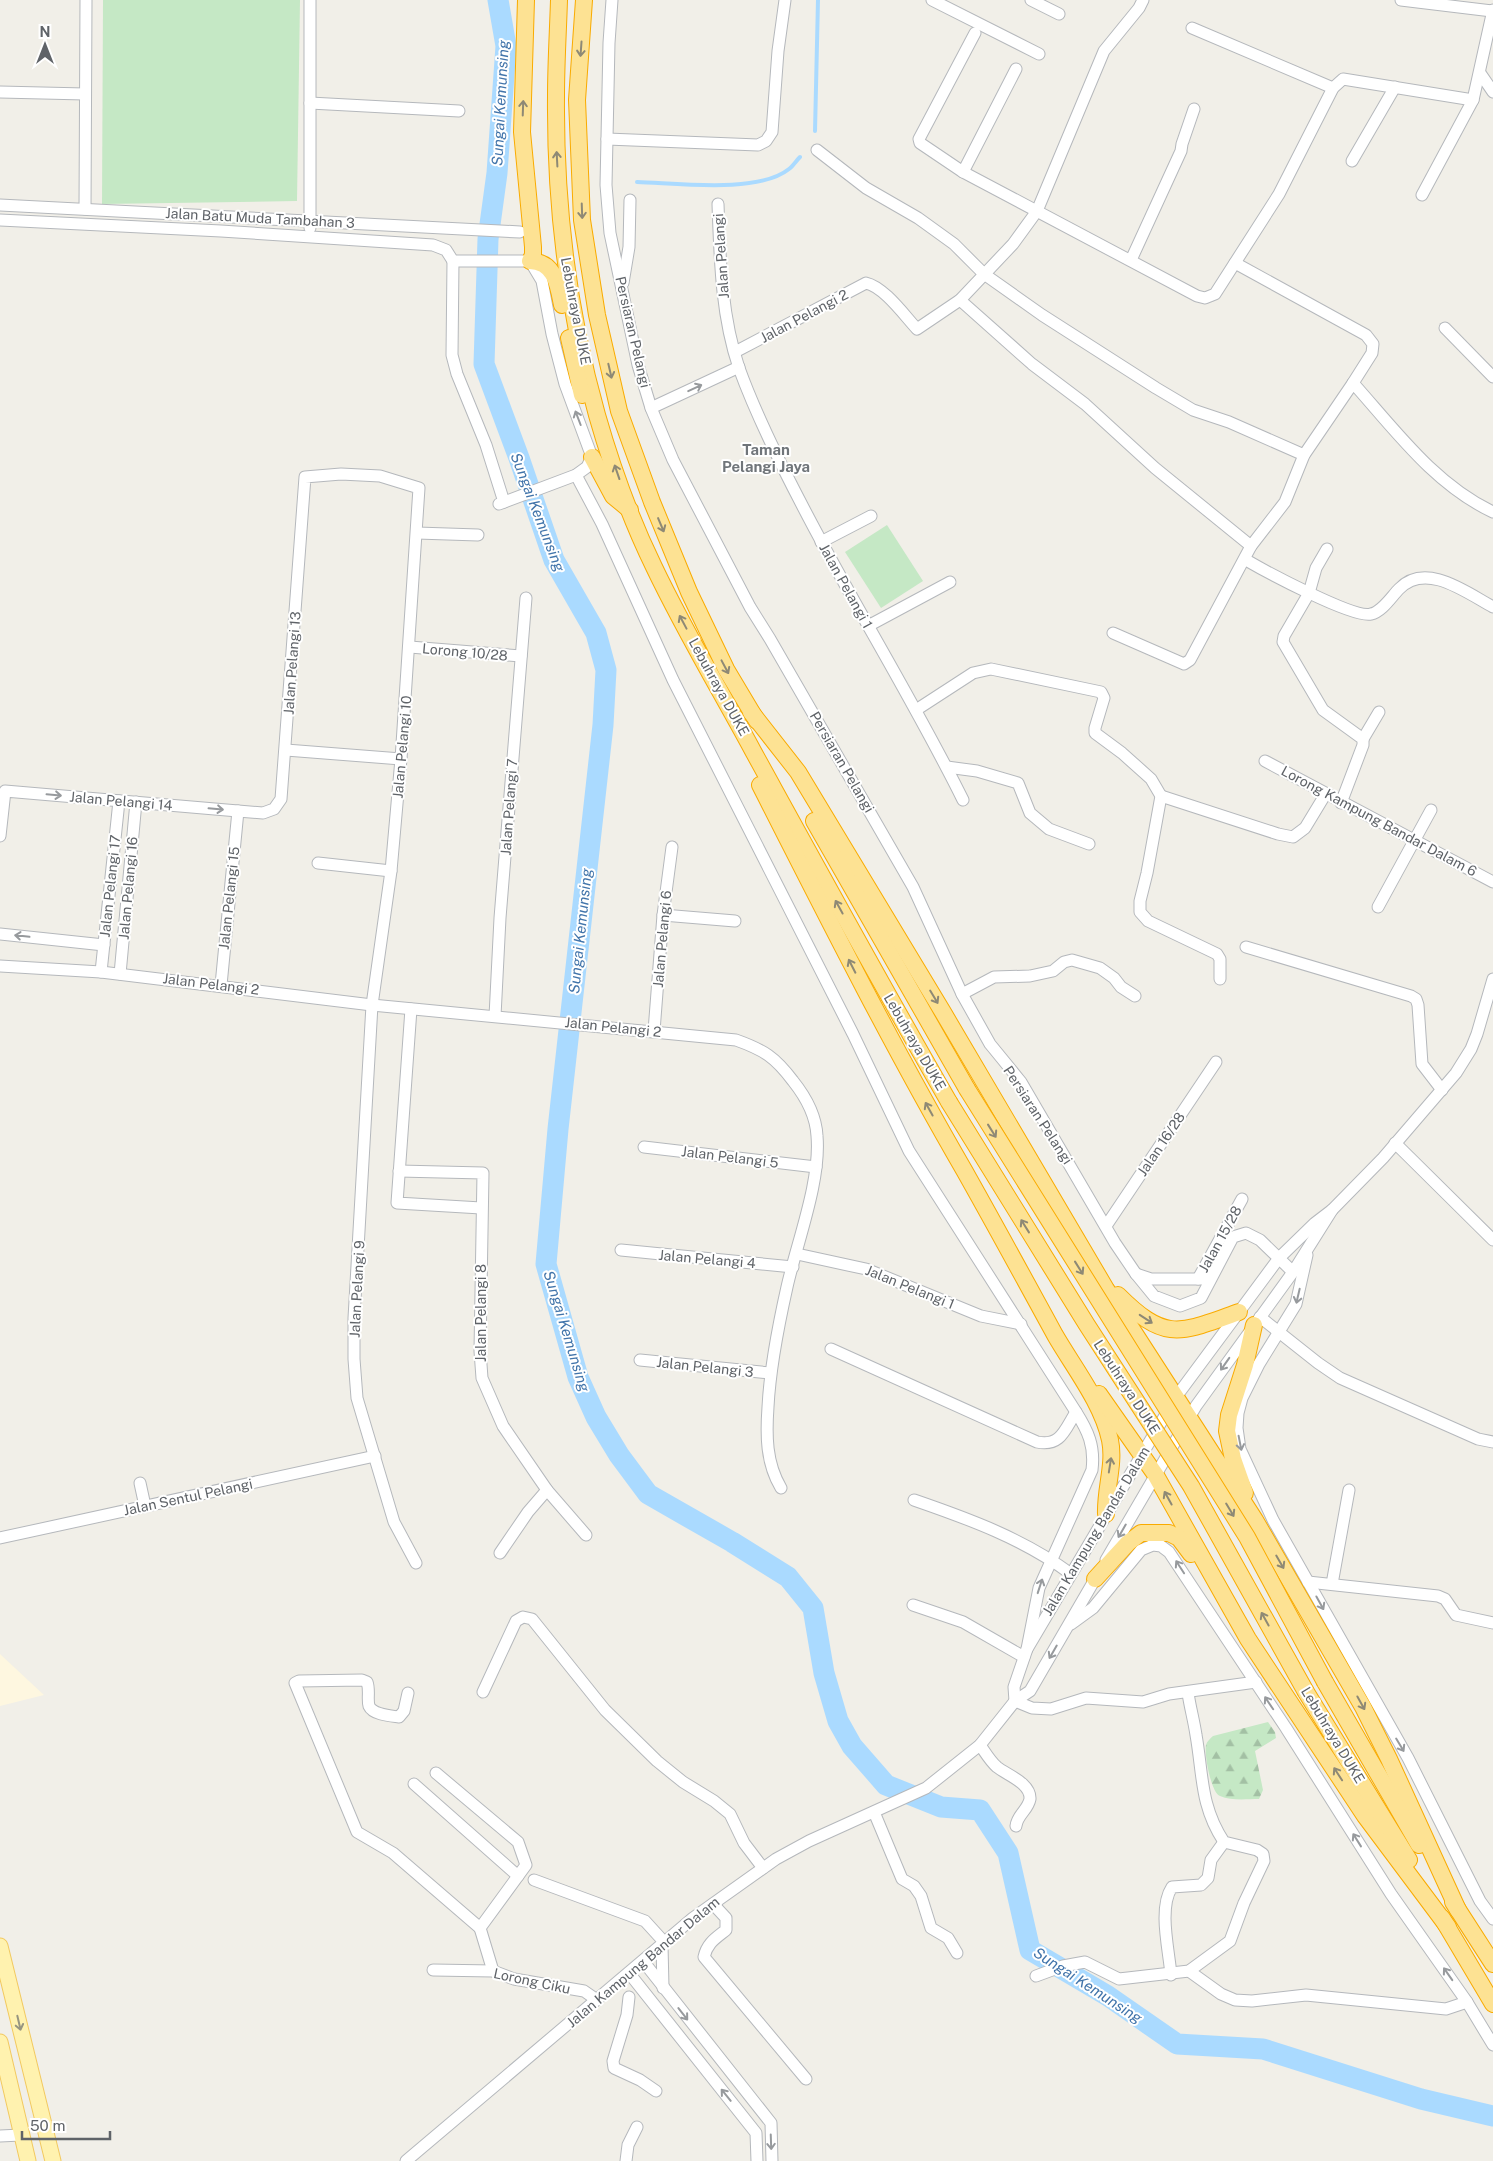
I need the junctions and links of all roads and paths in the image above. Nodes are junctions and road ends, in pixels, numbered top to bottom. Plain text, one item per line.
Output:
1 (86, 0) edge
2 (310, 0) edge
3 (526, 0) edge
4 (560, 0) edge
5 (584, 0) edge
6 (612, 0) edge
7 (785, 0) edge
8 (932, 0) edge
9 (1031, 0) edge
10 (1143, 0) edge
11 (1401, 0) edge
12 (1492, 10) edge
13 (1059, 14) dead end
14 (1192, 28) dead end
15 (975, 33) dead end
16 (1039, 54) dead end
17 (1016, 69) dead end
18 (1480, 73) junction
19 (1395, 87) junction
20 (1333, 88) junction
21 (0, 92) edge
22 (1493, 92) edge
23 (85, 94) junction
24 (1473, 100) junction
25 (310, 103) junction
26 (1194, 109) dead end
27 (459, 111) dead end
28 (607, 139) junction
29 (817, 150) dead end
30 (1352, 161) dead end
31 (964, 172) junction
32 (1422, 194) dead end
33 (630, 200) dead end
34 (718, 204) dead end
35 (0, 205) edge
36 (85, 209) junction
37 (1037, 211) junction
38 (0, 220) edge
39 (310, 221) junction
40 (520, 232) dead end
41 (310, 237) junction
42 (1131, 260) junction
43 (453, 261) junction
44 (530, 261) junction
45 (1235, 263) junction
46 (984, 274) junction
47 (622, 290) junction
48 (960, 300) junction
49 (1445, 328) dead end
50 (735, 352) junction
51 (739, 368) junction
52 (1493, 377) edge
53 (1353, 383) junction
54 (651, 408) junction
55 (597, 415) junction
56 (1304, 455) junction
57 (592, 457) junction
58 (576, 475) junction
59 (419, 488) joint
60 (630, 510) junction
61 (1493, 512) edge
62 (871, 516) dead end
63 (417, 532) junction
64 (478, 535) dead end
65 (821, 542) junction
66 (1251, 546) junction
67 (1327, 549) dead end
68 (1246, 560) junction
69 (950, 582) dead end
70 (1308, 593) junction
71 (526, 598) dead end
72 (1493, 607) edge
73 (868, 626) junction
74 (1113, 633) dead end
75 (410, 647) junction
76 (521, 656) junction
77 (714, 680) junction
78 (916, 710) junction
79 (751, 712) junction
80 (1379, 712) dead end
81 (1362, 739) junction
82 (286, 750) junction
83 (401, 759) junction
84 (1265, 761) dead end
85 (947, 767) junction
86 (1326, 794) junction
87 (1161, 796) junction
88 (963, 800) dead end
89 (118, 801) junction
90 (136, 802) junction
91 (1342, 803) junction
92 (1431, 810) dead end
93 (238, 811) junction
94 (0, 836) edge
95 (1415, 841) junction
96 (1089, 844) dead end
97 (672, 847) dead end
98 (318, 863) dead end
99 (391, 870) junction
100 (1493, 882) edge
101 (1378, 907) dead end
102 (663, 914) junction
103 (735, 921) dead end
104 (0, 934) edge
105 (104, 945) junction
106 (1246, 947) dead end
107 (0, 966) edge
108 (101, 972) junction
109 (120, 974) junction
110 (1220, 978) dead end
111 (1493, 979) edge
112 (221, 985) junction
113 (962, 994) junction
114 (1135, 996) dead end
115 (372, 1005) junction
116 (411, 1009) junction
117 (495, 1016) junction
118 (654, 1031) junction
119 (1216, 1062) dead end
120 (1442, 1090) junction
121 (1395, 1143) junction
122 (644, 1147) dead end
123 (816, 1167) junction
124 (399, 1171) junction
125 (1242, 1199) dead end
126 (482, 1208) junction
127 (1332, 1210) junction
128 (1106, 1226) junction
129 (1493, 1240) edge
130 (1308, 1248) junction
131 (621, 1250) dead end
132 (797, 1254) junction
133 (1279, 1258) junction
134 (793, 1267) junction
135 (1022, 1272) junction
136 (1293, 1272) junction
137 (1098, 1274) junction
138 (1136, 1274) junction
139 (1211, 1278) junction
140 (1198, 1279) junction
141 (1239, 1312) junction
142 (1257, 1321) junction
143 (1021, 1324) junction
144 (1279, 1332) junction
145 (830, 1349) dead end
146 (640, 1360) dead end
147 (770, 1373) junction
148 (1176, 1397) junction
149 (1076, 1412) junction
150 (1189, 1417) junction
151 (1493, 1442) edge
152 (1141, 1455) junction
153 (375, 1456) junction
154 (1155, 1474) junction
155 (140, 1483) dead end
156 (781, 1488) dead end
157 (547, 1490) junction
158 (1349, 1490) dead end
159 (914, 1500) dead end
160 (145, 1506) junction
161 (1106, 1514) junction
162 (1256, 1520) junction
163 (586, 1535) dead end
164 (0, 1538) edge
165 (500, 1553) dead end
166 (1050, 1559) junction
167 (416, 1563) dead end
168 (1209, 1571) junction
169 (1071, 1574) junction
170 (1095, 1579) junction
171 (1308, 1582) junction
172 (1332, 1584) junction
173 (913, 1605) dead end
174 (1493, 1623) edge
175 (1066, 1628) junction
176 (1026, 1652) junction
177 (1256, 1682) junction
178 (483, 1692) dead end
179 (408, 1693) dead end
180 (1188, 1693) junction
181 (1015, 1701) junction
182 (980, 1745) junction
183 (436, 1773) dead end
184 (414, 1784) dead end
185 (874, 1812) junction
186 (1016, 1826) dead end
187 (1224, 1842) junction
188 (763, 1868) junction
189 (518, 1876) junction
190 (534, 1880) dead end
191 (713, 1904) junction
192 (1458, 1910) junction
193 (1493, 1918) edge
194 (1448, 1927) junction
195 (480, 1928) junction
196 (663, 1944) junction
197 (0, 1946) edge
198 (957, 1953) dead end
199 (643, 1961) junction
200 (1493, 1964) edge
201 (433, 1970) dead end
202 (493, 1971) junction
203 (1189, 1971) junction
204 (629, 1973) junction
205 (1171, 1975) junction
206 (1038, 1976) dead end
207 (662, 1988) junction
208 (602, 1997) junction
209 (629, 1997) junction
210 (649, 2000) junction
211 (1467, 2002) junction
212 (1493, 2004) edge
213 (0, 2042) edge
214 (1493, 2045) edge
215 (806, 2079) dead end
216 (656, 2091) dead end
217 (637, 2127) dead end
218 (21, 2135) junction
219 (0, 2136) edge
220 (28, 2161) edge
221 (53, 2161) edge
222 (406, 2161) edge
223 (626, 2161) edge
224 (757, 2161) edge
225 (772, 2161) edge

1 - 23 street
2 - 25 street
44 -> 3 highway
55 -> 4 highway, Lebuhraya DUKE
5 -> 79 highway, Lebuhraya DUKE
6 - 28 street, Persiaran Pelangi
7 - 28 street
8 - 16 street
9 - 13 street
10 - 37 street
11 - 12 street
12 - 18 street
14 - 20 street
15 - 31 street
17 - 31 street
18 - 22 street
18 - 24 street
19 - 20 street
19 - 24 street
19 - 30 street
20 - 45 street
21 - 23 street
23 - 36 street
24 - 32 street
25 - 27 street
25 - 39 street
26 - 42 street
28 - 47 street, Persiaran Pelangi
29 - 46 street
31 - 37 street
33 - 47 street
34 - 50 street, Jalan Pelangi
35 - 36 street, Jalan Batu Muda Tambahan 3
36 - 39 street, Jalan Batu Muda Tambahan 3
37 - 42 street
37 - 46 street
38 - 41 street
39 - 40 street, Jalan Batu Muda Tambahan 3
39 - 41 street
41 - 43 street
42 - 45 street
43 - 44 street
43 - 58 street
44 - 55 highway
57 -> 44 street
45 - 53 street
46 - 48 street
46 - 56 street
47 - 54 street, Persiaran Pelangi
48 - 50 street, Jalan Pelangi 2
48 - 66 street
49 - 52 street
50 - 51 street, Jalan Pelangi
54 -> 51 street
51 - 65 street, Jalan Pelangi 1
53 - 56 street
53 - 61 street
54 - 113 street, Persiaran Pelangi
60 -> 55 highway, Lebuhraya DUKE
56 - 66 street
57 - 58 street
57 - 60 highway
58 - 143 street
59 - 63 street, Jalan Pelangi 10
59 - 82 street, Jalan Pelangi 13
77 -> 60 highway, Lebuhraya DUKE
62 - 65 street
63 - 64 street
63 - 75 street, Jalan Pelangi 10
65 - 73 street, Jalan Pelangi 1
66 - 68 street
67 - 70 street
68 - 70 street
68 - 74 street
69 - 73 street
70 - 72 street
70 - 81 street
71 - 76 street, Jalan Pelangi 7
73 - 78 street, Jalan Pelangi 1
75 - 76 street, Lorong 10/28
75 - 83 street, Jalan Pelangi 10
76 - 117 street, Jalan Pelangi 7
135 -> 77 highway
194 -> 77 highway, Lebuhraya DUKE, bridge
78 - 85 street, Jalan Pelangi 1
78 - 87 street
79 -> 137 highway
79 -> 192 highway, Lebuhraya DUKE, bridge
80 - 81 street
81 - 91 street
82 - 83 street
82 - 93 street, Jalan Pelangi 13
83 - 99 street, Jalan Pelangi 10
84 - 86 street, Lorong Kampung Bandar Dalam 6
85 - 88 street, Jalan Pelangi 1
85 - 96 street
86 - 87 street
86 - 91 street, Lorong Kampung Bandar Dalam 6
87 - 110 street
89 - 90 street, Jalan Pelangi 14
94 -> 89 street, Jalan Pelangi 14
89 - 105 street, Jalan Pelangi 17
90 -> 93 street, Jalan Pelangi 14
90 - 109 street, Jalan Pelangi 16
91 - 95 street, Lorong Kampung Bandar Dalam 6
92 - 95 street
93 - 112 street, Jalan Pelangi 15
95 - 100 street, Lorong Kampung Bandar Dalam 6
95 - 101 street
97 - 102 street, Jalan Pelangi 6
98 - 99 street
99 - 115 street, Jalan Pelangi 10
102 - 103 street
102 - 118 street, Jalan Pelangi 6
105 -> 104 street
105 - 108 street, Jalan Pelangi 17
106 - 120 street
107 - 108 street, Jalan Pelangi 2
108 - 109 street, Jalan Pelangi 2
109 - 112 street, Jalan Pelangi 2
111 - 120 street, Jalan Kampung Bandar Dalam
112 - 115 street, Jalan Pelangi 2
113 - 114 street
113 - 128 street, Persiaran Pelangi
115 - 116 street, Jalan Pelangi 2
115 - 153 street, Jalan Pelangi 9
116 - 117 street, Jalan Pelangi 2
116 - 124 street
117 - 118 street, Jalan Pelangi 2
118 - 123 street, Jalan Pelangi 2
119 - 128 street, Jalan 16/28
120 - 121 street, Jalan Kampung Bandar Dalam
121 - 127 street, Jalan Kampung Bandar Dalam
121 - 129 street
122 - 123 street, Jalan Pelangi 5
123 - 132 street, Jalan Pelangi 2
124 - 126 street
124 - 126 street, Jalan Pelangi 8
125 - 140 street, Jalan 15/28
126 - 157 street, Jalan Pelangi 8
127 - 130 street, Jalan Kampung Bandar Dalam
127 - 133 street, Jalan Kampung Bandar Dalam
128 - 138 street, Persiaran Pelangi
130 - 136 street, Jalan Kampung Bandar Dalam
130 -> 144 street
131 - 134 street, Jalan Pelangi 4
132 - 134 street, Jalan Pelangi 2
132 - 143 street, Jalan Pelangi 1
133 - 136 street, Persiaran Pelangi
133 - 139 street, Persiaran Pelangi
133 - 141 street, Jalan Kampung Bandar Dalam
134 - 147 street, Jalan Pelangi 2
135 - 152 highway
161 -> 135 highway
136 - 142 street, Jalan Kampung Bandar Dalam
137 -> 141 highway
137 - 148 highway
138 - 139 street, Persiaran Pelangi
138 - 140 street
139 - 140 street
141 - 148 street, Jalan Kampung Bandar Dalam
142 - 144 street
142 -> 150 street, Jalan Kampung Bandar Dalam
142 - 162 highway
143 - 149 street
144 - 151 street
144 -> 171 street
145 - 149 street
146 - 147 street, Jalan Pelangi 3
147 - 156 street, Jalan Pelangi 2
148 - 150 highway
148 - 152 street, Jalan Kampung Bandar Dalam
149 - 166 street
150 - 154 street, Jalan Kampung Bandar Dalam
150 - 162 highway
152 - 154 highway
152 - 161 street, Jalan Kampung Bandar Dalam
153 - 160 street, Jalan Sentul Pelangi
153 - 167 street, Jalan Pelangi 9
168 -> 154 highway
154 -> 170 street, Jalan Kampung Bandar Dalam
155 - 160 street
157 - 163 street, Jalan Pelangi 8
157 - 165 street
158 - 172 street
159 - 166 street
160 - 164 street, Jalan Sentul Pelangi
161 - 169 street, Jalan Kampung Bandar Dalam
162 -> 192 highway
166 - 169 street
176 -> 166 street
168 - 170 highway
194 -> 168 highway
169 - 176 street, Jalan Kampung Bandar Dalam
170 - 175 street, Jalan Kampung Bandar Dalam
171 - 172 street
171 -> 193 street
172 - 174 street
173 - 176 street
177 -> 175 street
175 -> 181 street, Jalan Kampung Bandar Dalam
176 - 181 street, Jalan Kampung Bandar Dalam
177 - 180 street
211 -> 177 street
178 - 188 street
179 - 195 street
180 - 181 street
180 - 187 street
181 - 182 street, Jalan Kampung Bandar Dalam
182 - 185 street, Jalan Kampung Bandar Dalam
182 - 186 street
183 - 189 street
184 - 189 street
185 - 188 street, Jalan Kampung Bandar Dalam
185 - 198 street
187 - 203 street
187 - 205 street
188 - 191 street, Jalan Kampung Bandar Dalam
189 - 195 street
190 - 196 street
191 - 196 street, Jalan Kampung Bandar Dalam
191 - 215 street
192 - 200 highway, Lebuhraya DUKE
194 - 212 highway, Lebuhraya DUKE
195 - 202 street
196 - 199 street, Jalan Kampung Bandar Dalam
196 - 207 street
197 -> 221 main road
199 - 204 street, Jalan Kampung Bandar Dalam
199 - 207 street
201 - 202 street, Lorong Ciku
202 - 208 street, Lorong Ciku
203 - 205 street
203 - 211 street
204 - 208 street, Jalan Kampung Bandar Dalam
204 - 210 street
205 - 206 street
207 -> 225 street
208 - 209 street, Lorong Ciku
208 - 222 street, Jalan Kampung Bandar Dalam
209 - 210 street, Lorong Ciku
209 - 216 street
224 -> 210 street
211 - 214 street
213 - 218 main road
217 - 223 street
218 - 219 street
218 - 220 main road

